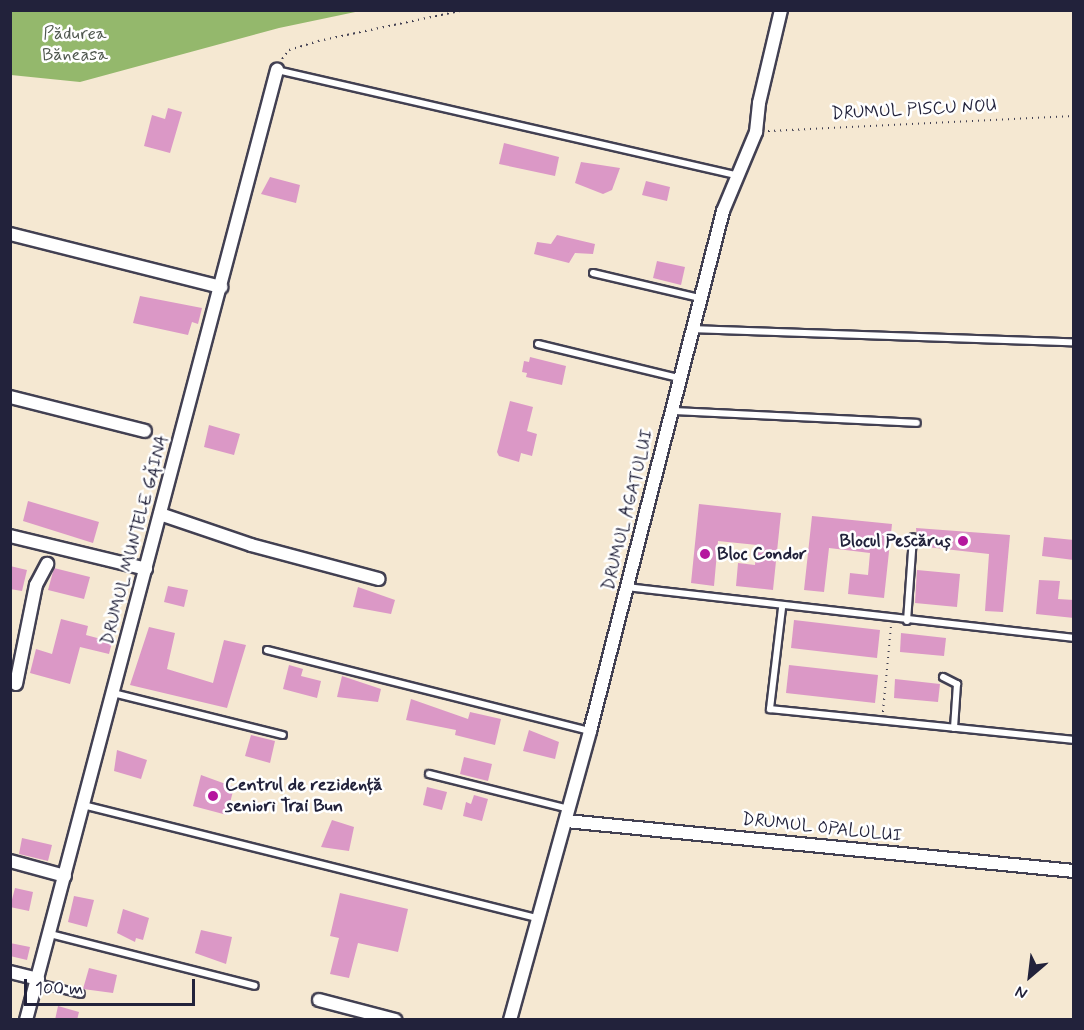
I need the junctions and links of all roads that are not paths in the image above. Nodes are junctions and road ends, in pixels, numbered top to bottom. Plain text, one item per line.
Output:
1 (781, 10) edge
2 (277, 70) joint
3 (735, 175) junction
4 (10, 234) edge
5 (593, 273) dead end
6 (221, 287) junction
7 (700, 298) junction
8 (692, 329) junction
9 (1074, 342) edge
10 (538, 344) dead end
11 (679, 378) junction
12 (10, 397) edge
13 (671, 411) junction
14 (917, 423) dead end
15 (145, 431) dead end
16 (160, 514) junction
17 (10, 536) edge
18 (913, 537) dead end
19 (47, 564) dead end
20 (146, 569) junction
21 (379, 579) dead end
22 (627, 587) junction
23 (782, 608) junction
24 (907, 621) junction
25 (1074, 638) edge
26 (267, 650) dead end
27 (943, 676) dead end
28 (14, 685) edge
29 (113, 693) junction
30 (954, 728) junction
31 (590, 731) junction
32 (283, 735) dead end
33 (1074, 740) edge
34 (429, 774) dead end
35 (84, 806) junction
36 (568, 815) junction
37 (10, 861) edge
38 (1074, 871) edge
39 (65, 876) junction
40 (539, 919) junction
41 (50, 934) junction
42 (10, 972) edge
43 (37, 981) junction
44 (255, 986) dead end
45 (81, 994) dead end
46 (319, 1000) dead end
47 (26, 1020) edge
48 (395, 1020) edge
49 (510, 1020) edge

1 - 3 street, DRUMUL AGATULUI
2 - 3 lane
2 - 6 street, DRUMUL MUNTELE GĂINA
3 - 7 street, DRUMUL AGATULUI
4 - 6 street
5 - 7 lane
6 - 16 street, DRUMUL MUNTELE GĂINA
7 - 8 street, DRUMUL AGATULUI
8 - 9 lane
8 - 11 street, DRUMUL AGATULUI
10 - 11 lane
11 - 13 street, DRUMUL AGATULUI
12 - 15 street
13 - 14 lane
13 - 22 street, DRUMUL AGATULUI
16 - 20 street, DRUMUL MUNTELE GĂINA
16 - 21 street
17 - 20 street
18 - 24 lane
19 - 28 street
20 - 29 street, DRUMUL MUNTELE GĂINA
22 - 23 lane
22 - 31 street, DRUMUL AGATULUI
23 - 24 lane
23 - 30 lane
24 - 25 lane
26 - 31 lane
27 - 30 lane
29 - 32 lane
29 - 35 street, DRUMUL MUNTELE GĂINA
30 - 33 lane
31 - 36 street, DRUMUL AGATULUI
34 - 36 lane
35 - 39 street, DRUMUL MUNTELE GĂINA
35 - 40 lane
36 - 38 street, DRUMUL OPALULUI
36 - 40 street, DRUMUL AGATULUI
37 - 39 street
39 - 41 street, DRUMUL MUNTELE GĂINA
40 - 49 street, DRUMUL AGATULUI
41 - 43 street, DRUMUL MUNTELE GĂINA
41 - 44 lane
42 - 43 street
43 - 45 lane
43 - 47 street, DRUMUL MUNTELE GĂINA
46 - 48 street

